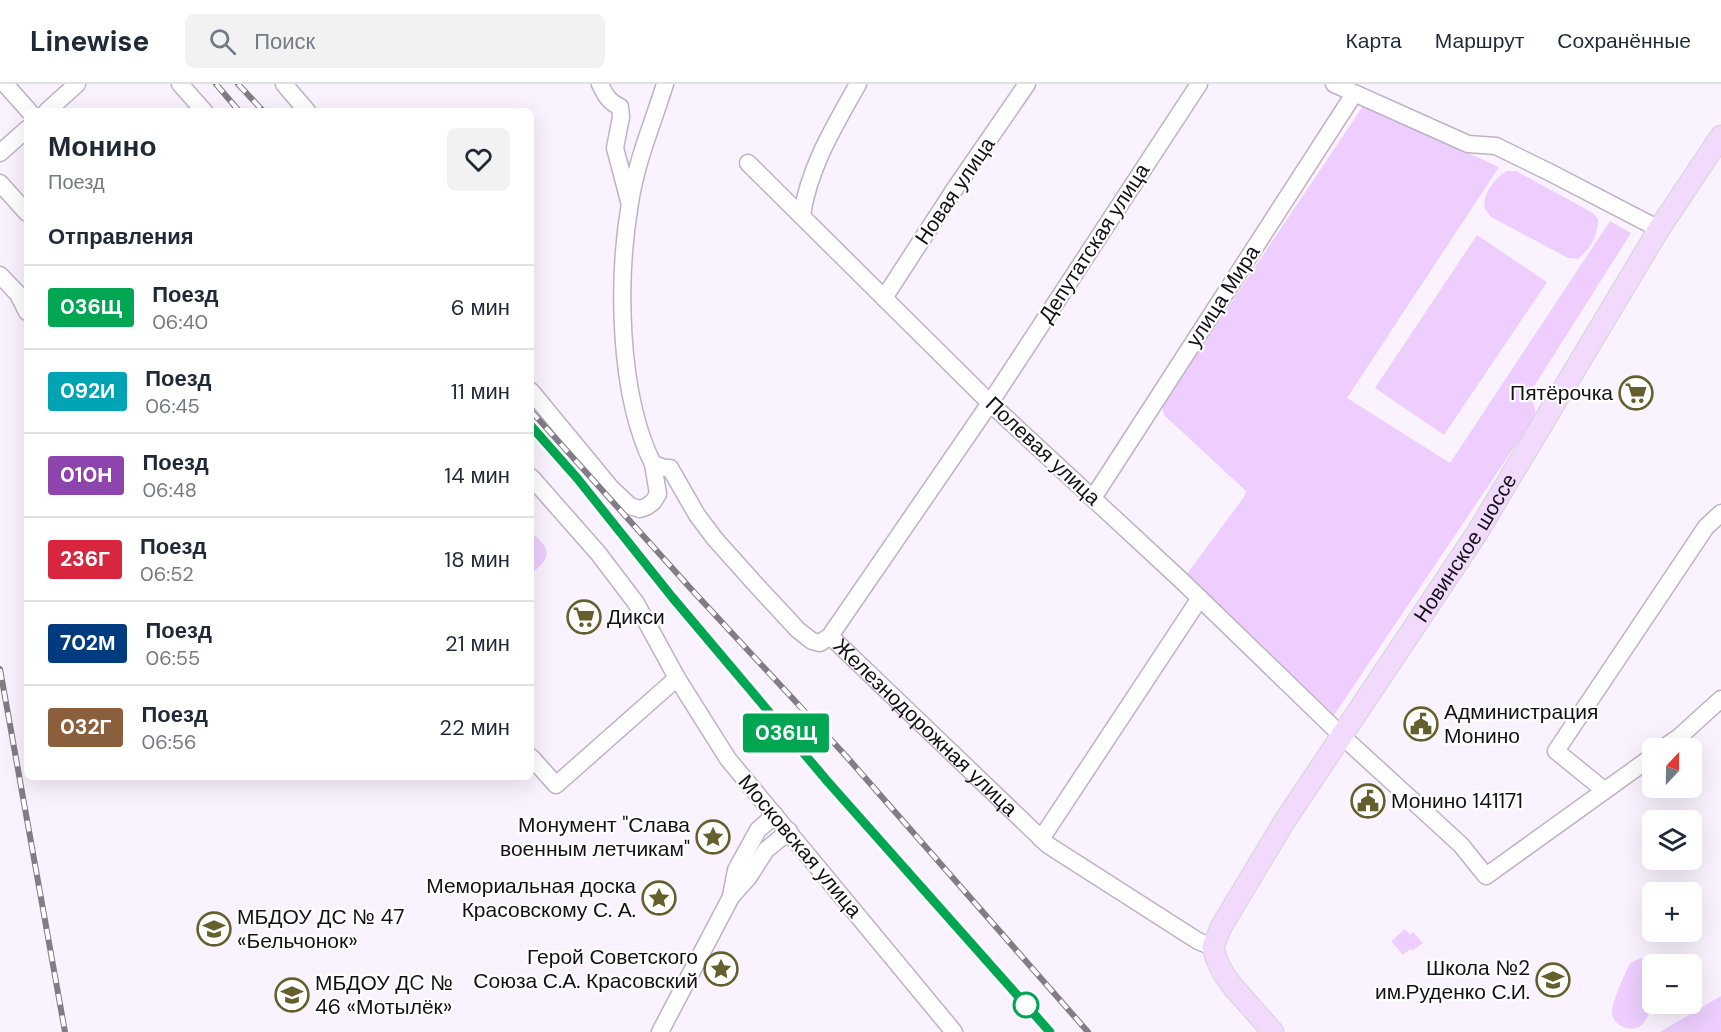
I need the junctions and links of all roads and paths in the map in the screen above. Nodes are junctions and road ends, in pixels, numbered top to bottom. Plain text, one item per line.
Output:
1 (4, 84) edge
2 (77, 84) edge
3 (180, 84) edge
4 (284, 84) edge
5 (600, 84) edge
6 (665, 84) edge
7 (858, 84) edge
8 (1027, 84) edge
9 (1199, 84) edge
10 (1334, 84) edge
11 (1354, 94) junction
12 (26, 108) edge
13 (50, 108) edge
14 (201, 108) edge
15 (304, 108) edge
16 (24, 132) edge
17 (1721, 136) edge
18 (0, 153) edge
19 (748, 163) dead end
20 (0, 183) edge
21 (630, 201) junction
22 (24, 210) edge
23 (802, 215) junction
24 (1659, 229) junction
25 (0, 274) edge
26 (884, 298) junction
27 (24, 306) edge
28 (534, 395) edge
29 (990, 403) junction
30 (659, 466) junction
31 (534, 480) edge
32 (1093, 498) junction
33 (654, 500) junction
34 (1721, 513) edge
35 (697, 515) junction
36 (1200, 598) junction
37 (830, 636) junction
38 (677, 678) junction
39 (1721, 699) edge
40 (1342, 736) junction
41 (1678, 738) edge
42 (534, 760) edge
43 (1642, 764) edge
44 (1604, 790) junction
45 (775, 815) junction
46 (789, 831) junction
47 (1041, 839) junction
48 (731, 897) junction
49 (1209, 949) junction
50 (660, 1032) edge
51 (954, 1032) edge
52 (1273, 1032) edge

1 - 12 street
2 - 13 street
3 - 14 street
4 - 15 street
5 - 21 street
6 - 21 street
7 - 23 street
8 - 26 street, Новая улица
9 - 29 street, Депутатская улица
10 - 11 street
11 - 24 street
11 - 32 street, улица Мира
16 - 18 street
17 - 24 main road, Новинское шоссе
19 - 23 street, Полевая улица
20 - 22 street
21 - 30 street
23 - 26 street, Полевая улица
24 - 40 main road, Новинское шоссе
25 - 27 street
26 - 29 street, Полевая улица
28 - 33 street
29 - 32 street, Полевая улица
29 - 37 street, Депутатская улица
30 - 33 street
30 - 35 street, Железнодорожная улица
31 - 38 street, Московская улица
32 - 36 street, Полевая улица
33 - 35 street
34 - 44 street
35 - 37 street, Железнодорожная улица
36 - 40 street, Полевая улица
36 - 47 street
37 - 47 street, Железнодорожная улица
38 - 42 street
38 - 45 street, Московская улица
39 - 41 street
40 - 44 street, Полевая улица
40 - 49 main road, Новинское шоссе
43 - 44 street
45 - 46 street, Московская улица
45 - 48 street
46 - 48 street
46 - 51 street, Московская улица
47 - 49 street, Железнодорожная улица
48 - 50 street
49 - 52 main road, Железнодорожная улица

